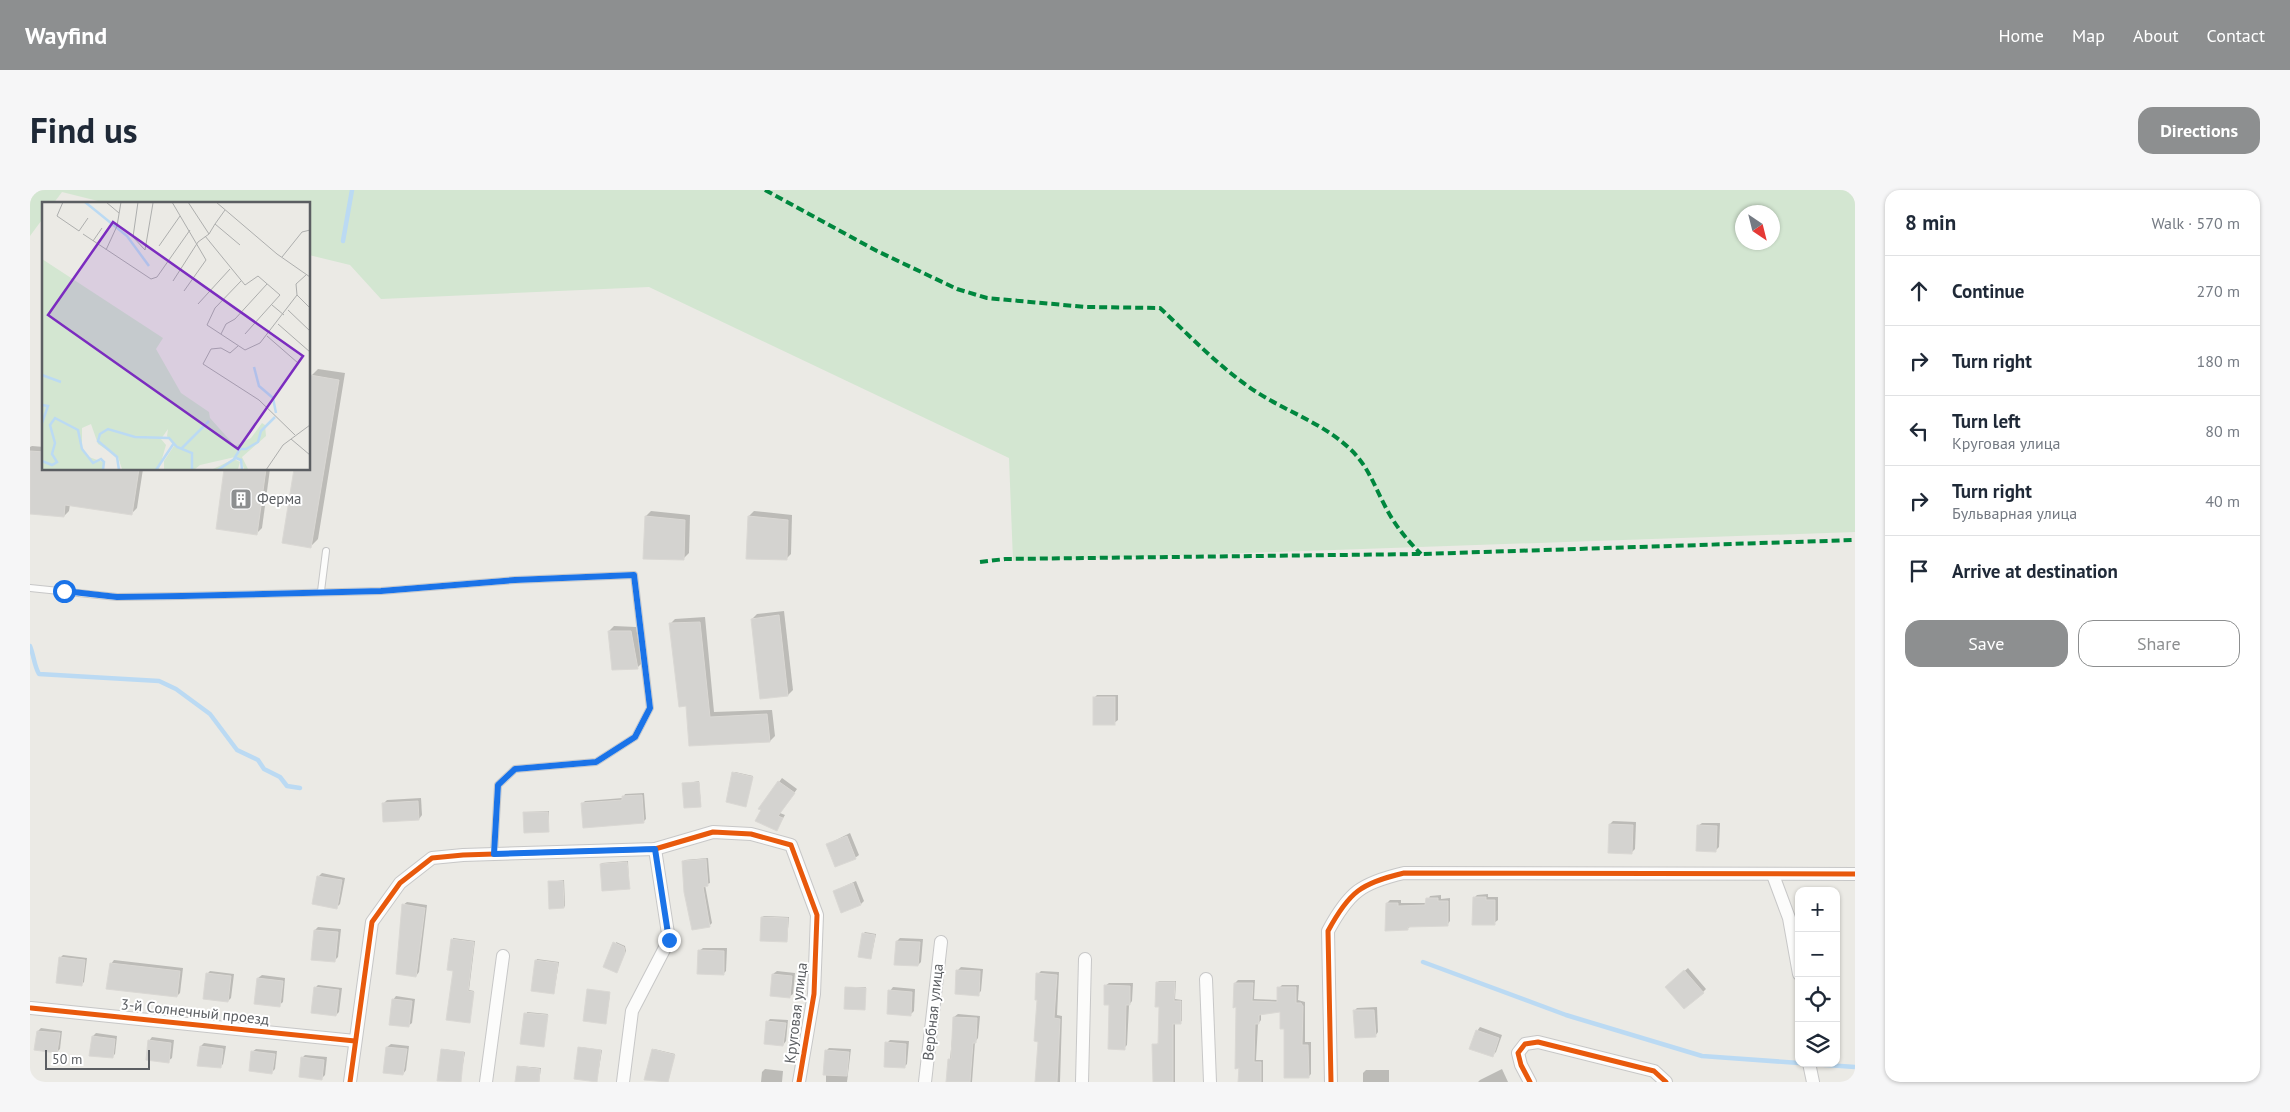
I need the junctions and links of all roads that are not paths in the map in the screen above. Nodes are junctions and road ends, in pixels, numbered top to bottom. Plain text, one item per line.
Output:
1 (326, 551) dead end
2 (30, 588) edge
3 (321, 591) junction
4 (655, 849) junction
5 (494, 854) junction
6 (1855, 874) edge
7 (1773, 875) junction
8 (941, 942) dead end
9 (1795, 952) edge
10 (502, 956) dead end
11 (1085, 959) dead end
12 (1206, 979) dead end
13 (32, 1008) dead end
14 (355, 1042) junction
15 (350, 1082) edge
16 (486, 1082) edge
17 (623, 1082) edge
18 (800, 1082) edge
19 (925, 1082) edge
20 (1082, 1082) edge
21 (1210, 1082) edge
22 (1331, 1082) edge
23 (1530, 1082) edge
24 (1666, 1082) edge

1 - 3 lane
2 - 3 lane
3 - 5 lane
4 - 5 street, Круговая улица
4 - 17 street
4 - 18 street, Круговая улица
5 - 14 street, Круговая улица
6 - 7 street
7 - 9 street
7 - 22 street
8 - 19 street, Вербная улица
10 - 16 street
11 - 20 street
12 - 21 street
13 - 14 street, 3-й Солнечный проезд
14 - 15 street, Круговая улица
23 - 24 street

